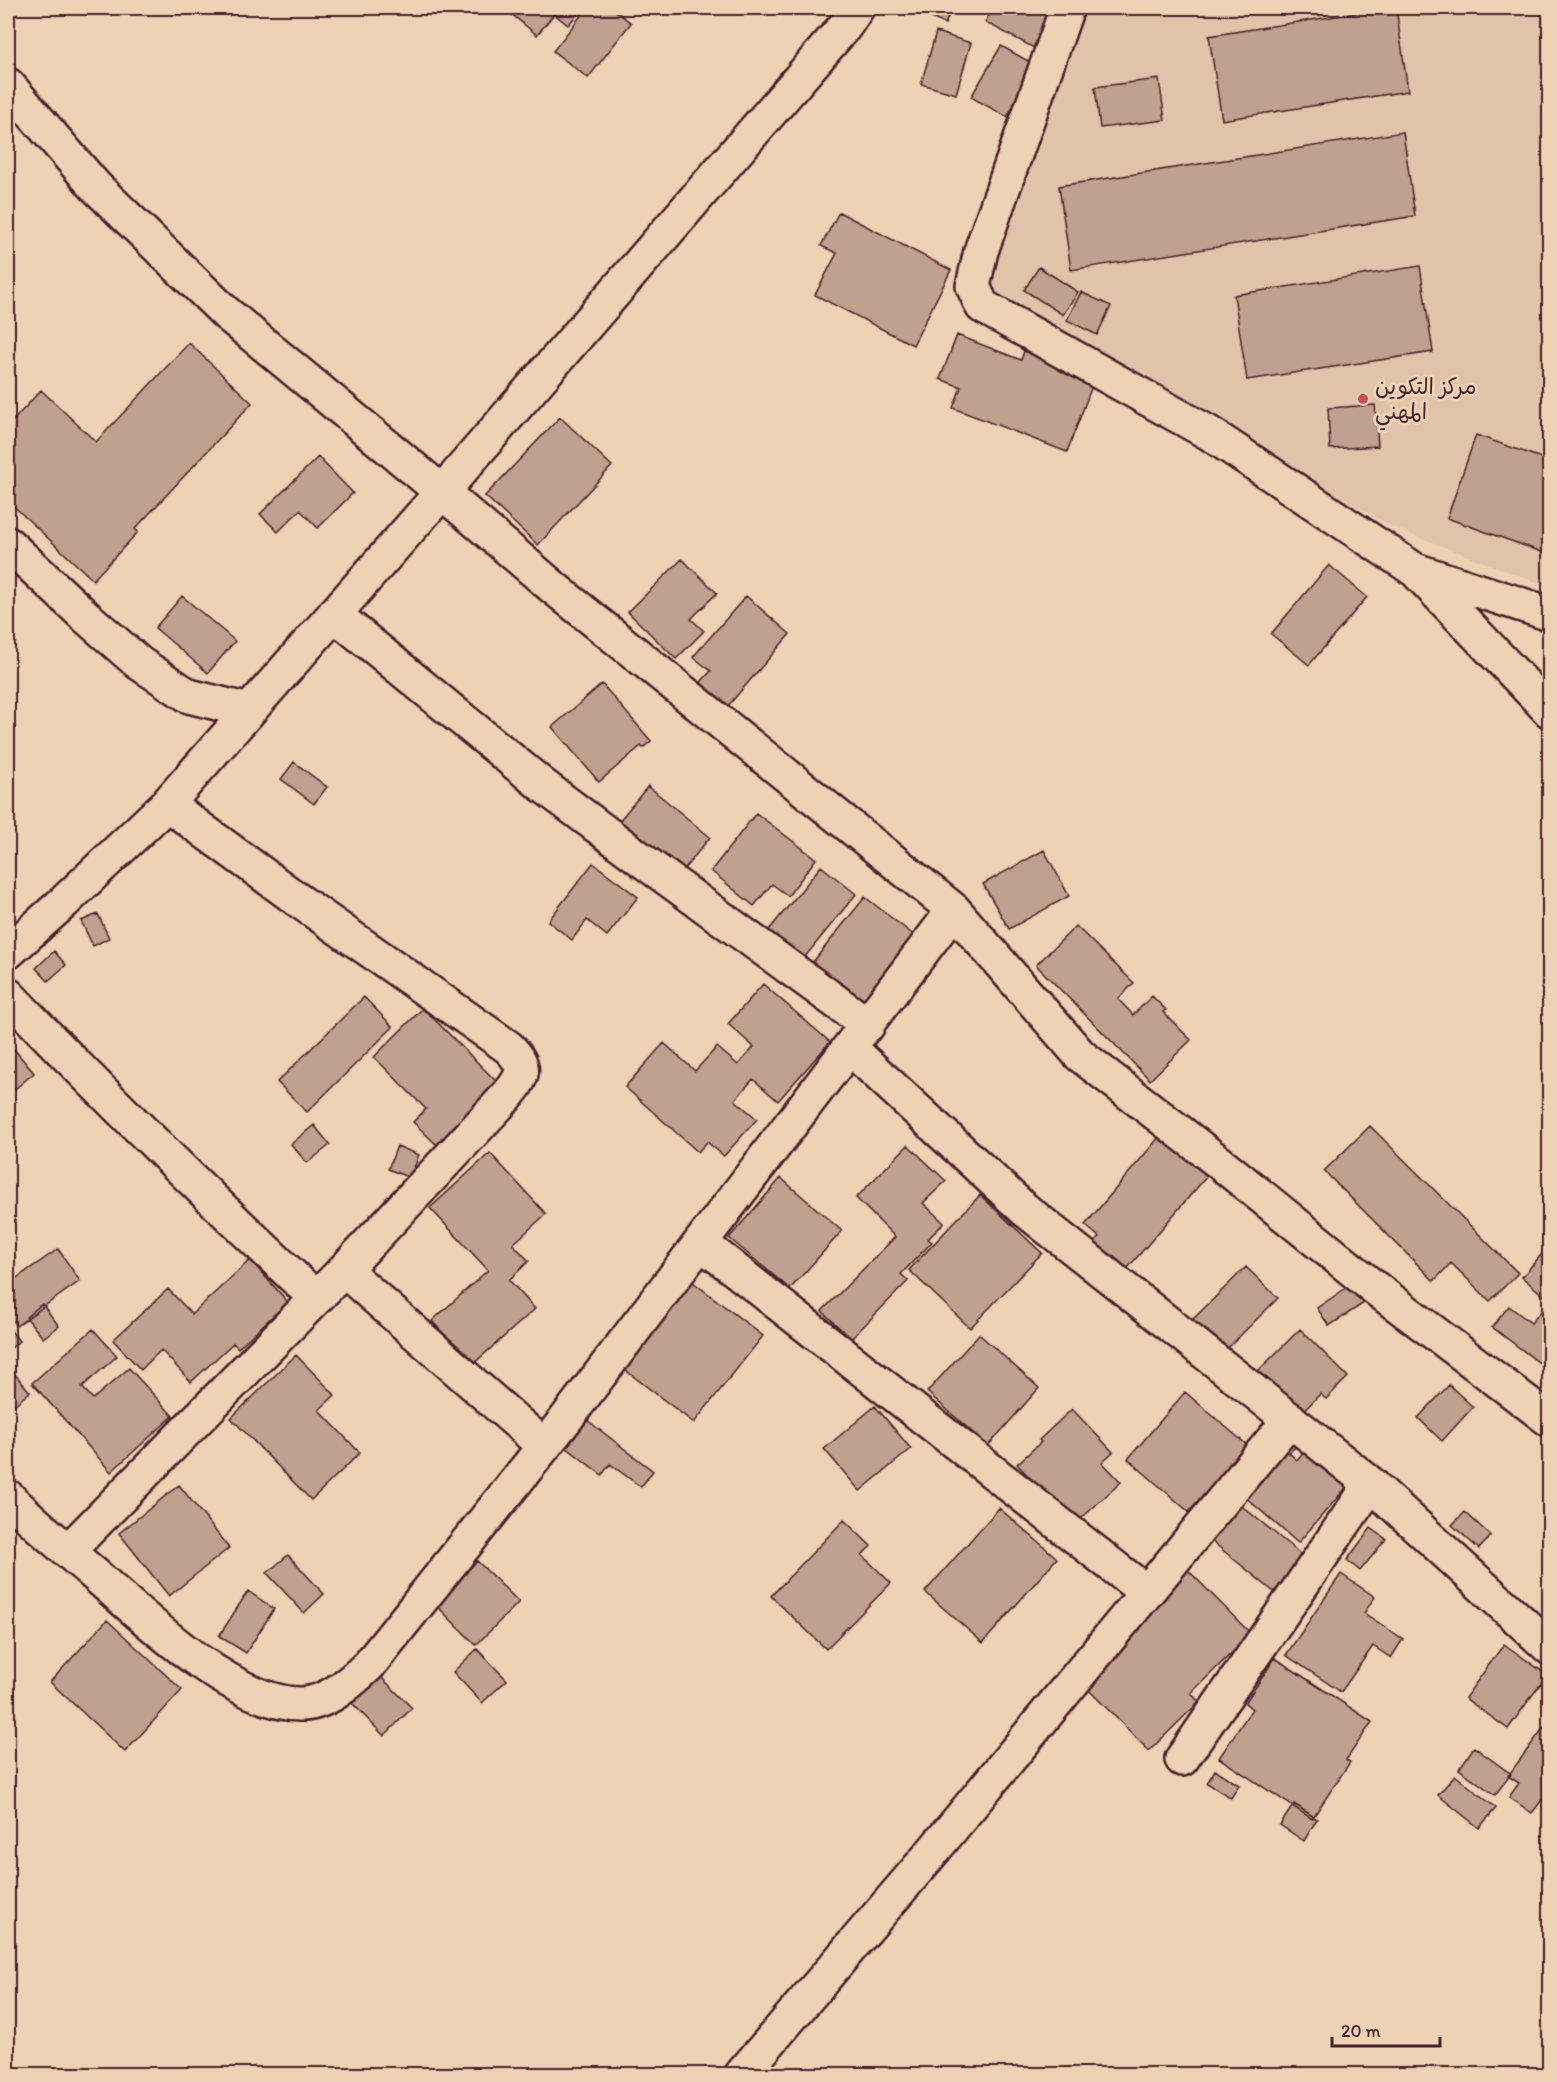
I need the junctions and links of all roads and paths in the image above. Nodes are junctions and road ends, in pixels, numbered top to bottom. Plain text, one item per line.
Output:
1 (857, 8) edge
2 (1067, 8) edge
3 (8, 85) edge
4 (442, 492) junction
5 (8, 544) edge
6 (1415, 570) junction
7 (334, 614) junction
8 (1550, 614) edge
9 (249, 711) junction
10 (1550, 711) edge
11 (167, 804) junction
12 (954, 910) junction
13 (8, 952) edge
14 (8, 995) edge
15 (859, 1036) junction
16 (701, 1243) junction
17 (344, 1270) junction
18 (316, 1298) junction
19 (1290, 1419) junction
20 (1550, 1420) edge
21 (544, 1446) junction
22 (1371, 1484) junction
23 (8, 1497) edge
24 (68, 1551) junction
25 (1146, 1592) junction
26 (1550, 1648) edge
27 (1182, 1760) dead end
28 (742, 2074) edge

1 - 4 street
2 - 6 street
3 - 4 street
4 - 7 street
4 - 12 street
5 - 9 street
6 - 8 street
6 - 10 street
7 - 9 street
7 - 15 street
9 - 11 street
11 - 13 street
11 - 17 street
12 - 15 street
12 - 20 street
14 - 18 street
15 - 16 street
15 - 19 street
16 - 21 street
16 - 25 street
17 - 18 street
17 - 21 street
18 - 24 street
19 - 22 street
19 - 25 street
21 - 24 street
22 - 26 street
22 - 27 street
23 - 24 street
25 - 28 street

